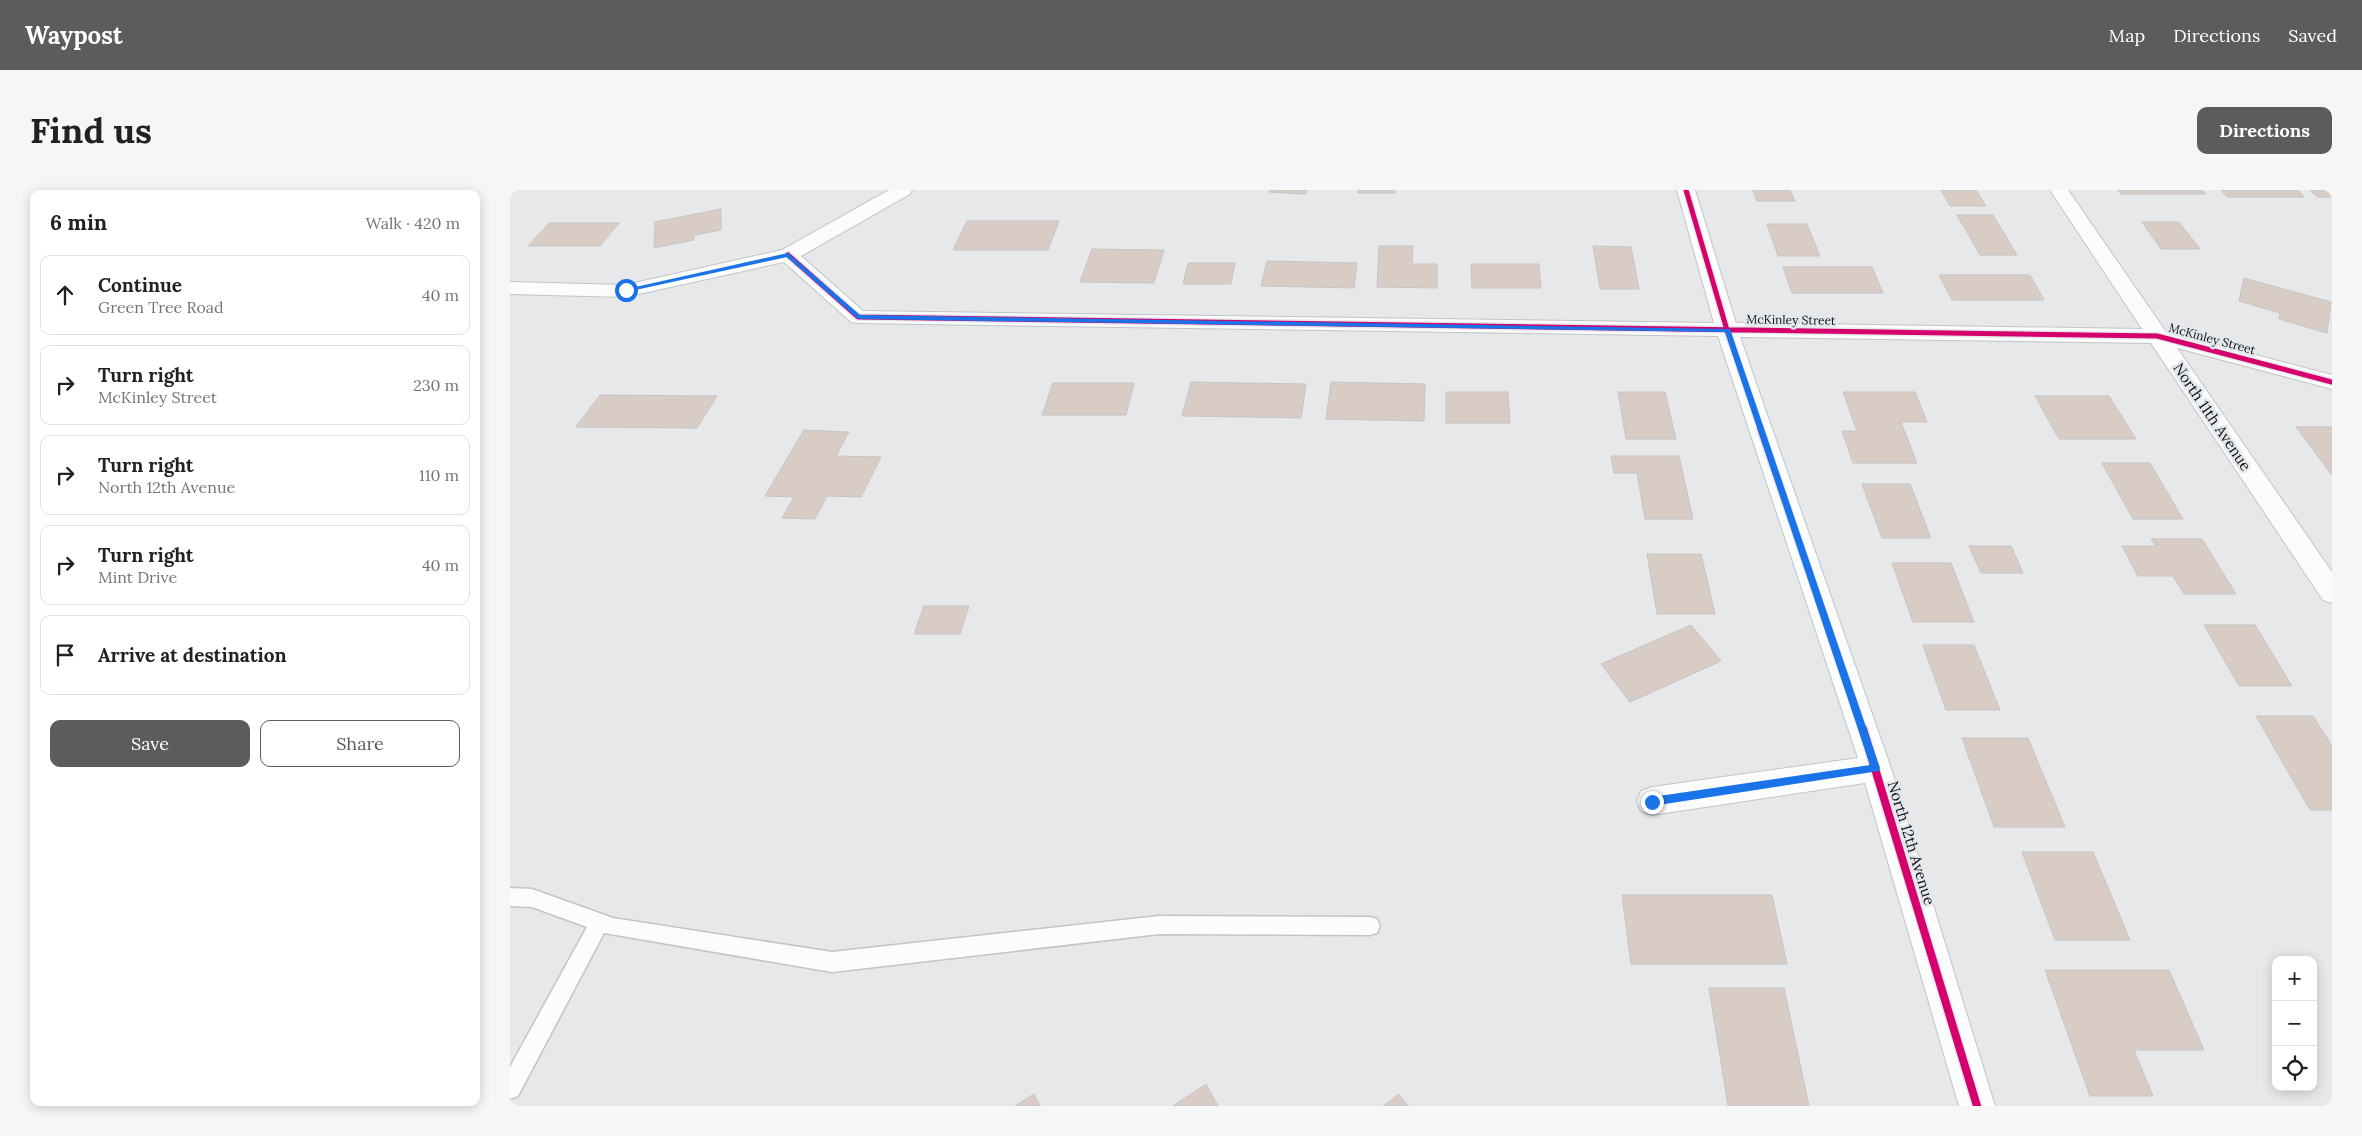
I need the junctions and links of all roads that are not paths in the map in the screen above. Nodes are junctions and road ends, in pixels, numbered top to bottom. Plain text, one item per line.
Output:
1 (903, 190) edge
2 (1686, 190) edge
3 (2059, 190) edge
4 (788, 255) junction
5 (510, 288) edge
6 (1728, 330) junction
7 (2157, 336) junction
8 (2332, 382) edge
9 (2332, 593) edge
10 (1876, 768) junction
11 (1652, 802) dead end
12 (510, 897) edge
13 (600, 922) junction
14 (1370, 926) dead end
15 (510, 1088) edge
16 (1977, 1106) edge

1 - 4 street
2 - 6 street, North 12th Avenue
3 - 7 street, North 11th Avenue
4 - 5 street
4 - 6 street, McKinley Street
6 - 7 street, McKinley Street
6 - 10 street, North 12th Avenue
7 - 8 street, McKinley Street
7 - 9 street, North 11th Avenue
10 - 11 street
10 - 16 street, North 12th Avenue
12 - 13 lane
13 - 14 lane
13 - 15 lane

